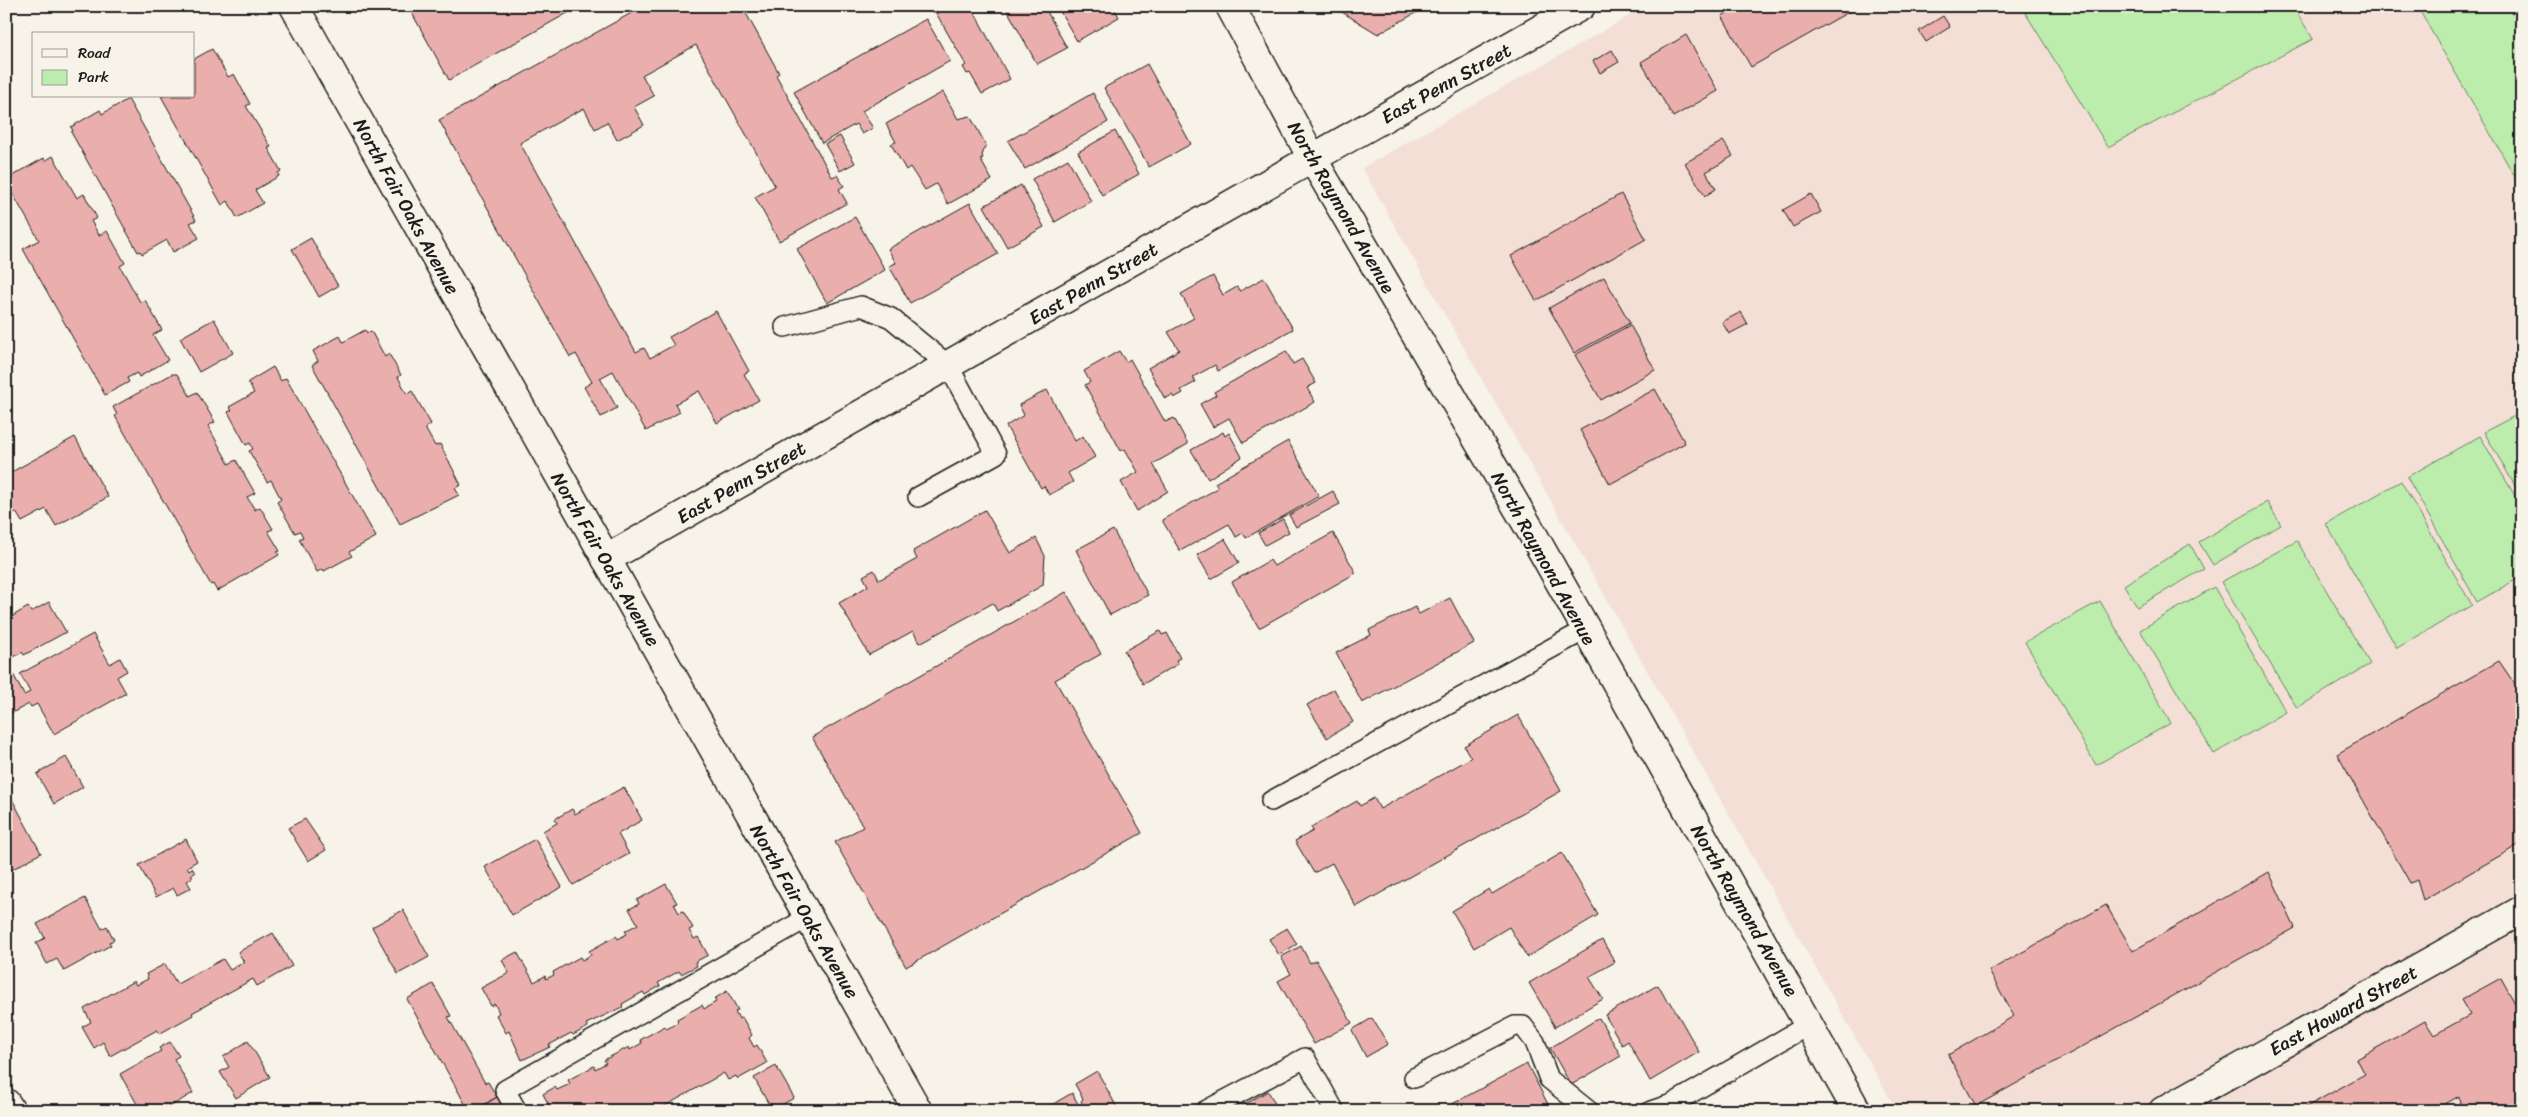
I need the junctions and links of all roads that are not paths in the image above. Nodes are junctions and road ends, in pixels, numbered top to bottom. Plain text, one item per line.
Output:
1 (294, 6) edge
2 (1230, 6) edge
3 (1581, 6) edge
4 (1312, 158) junction
5 (786, 326) dead end
6 (948, 365) junction
7 (918, 497) dead end
8 (606, 559) junction
9 (1585, 630) junction
10 (1271, 800) dead end
11 (2522, 910) edge
12 (809, 917) junction
13 (1810, 1024) junction
14 (1414, 1078) dead end
15 (6, 1103) edge
16 (1333, 1108) dead end
17 (11, 1111) edge
18 (517, 1111) edge
19 (918, 1111) edge
20 (1205, 1111) edge
21 (1589, 1111) edge
22 (1651, 1111) edge
23 (1857, 1111) edge
24 (2163, 1111) edge

1 - 8 street, North Fair Oaks Avenue
2 - 4 street, North Raymond Avenue
3 - 4 street, East Penn Street
4 - 6 street, East Penn Street
4 - 9 street, North Raymond Avenue
5 - 6 lane
6 - 7 lane
6 - 8 street, East Penn Street
8 - 12 street, North Fair Oaks Avenue
9 - 10 lane
9 - 13 street, North Raymond Avenue
11 - 24 street, East Howard Street
12 - 18 lane
12 - 19 street, North Fair Oaks Avenue
13 - 22 lane
13 - 23 street, North Raymond Avenue
14 - 21 lane
15 - 17 street
16 - 20 lane

